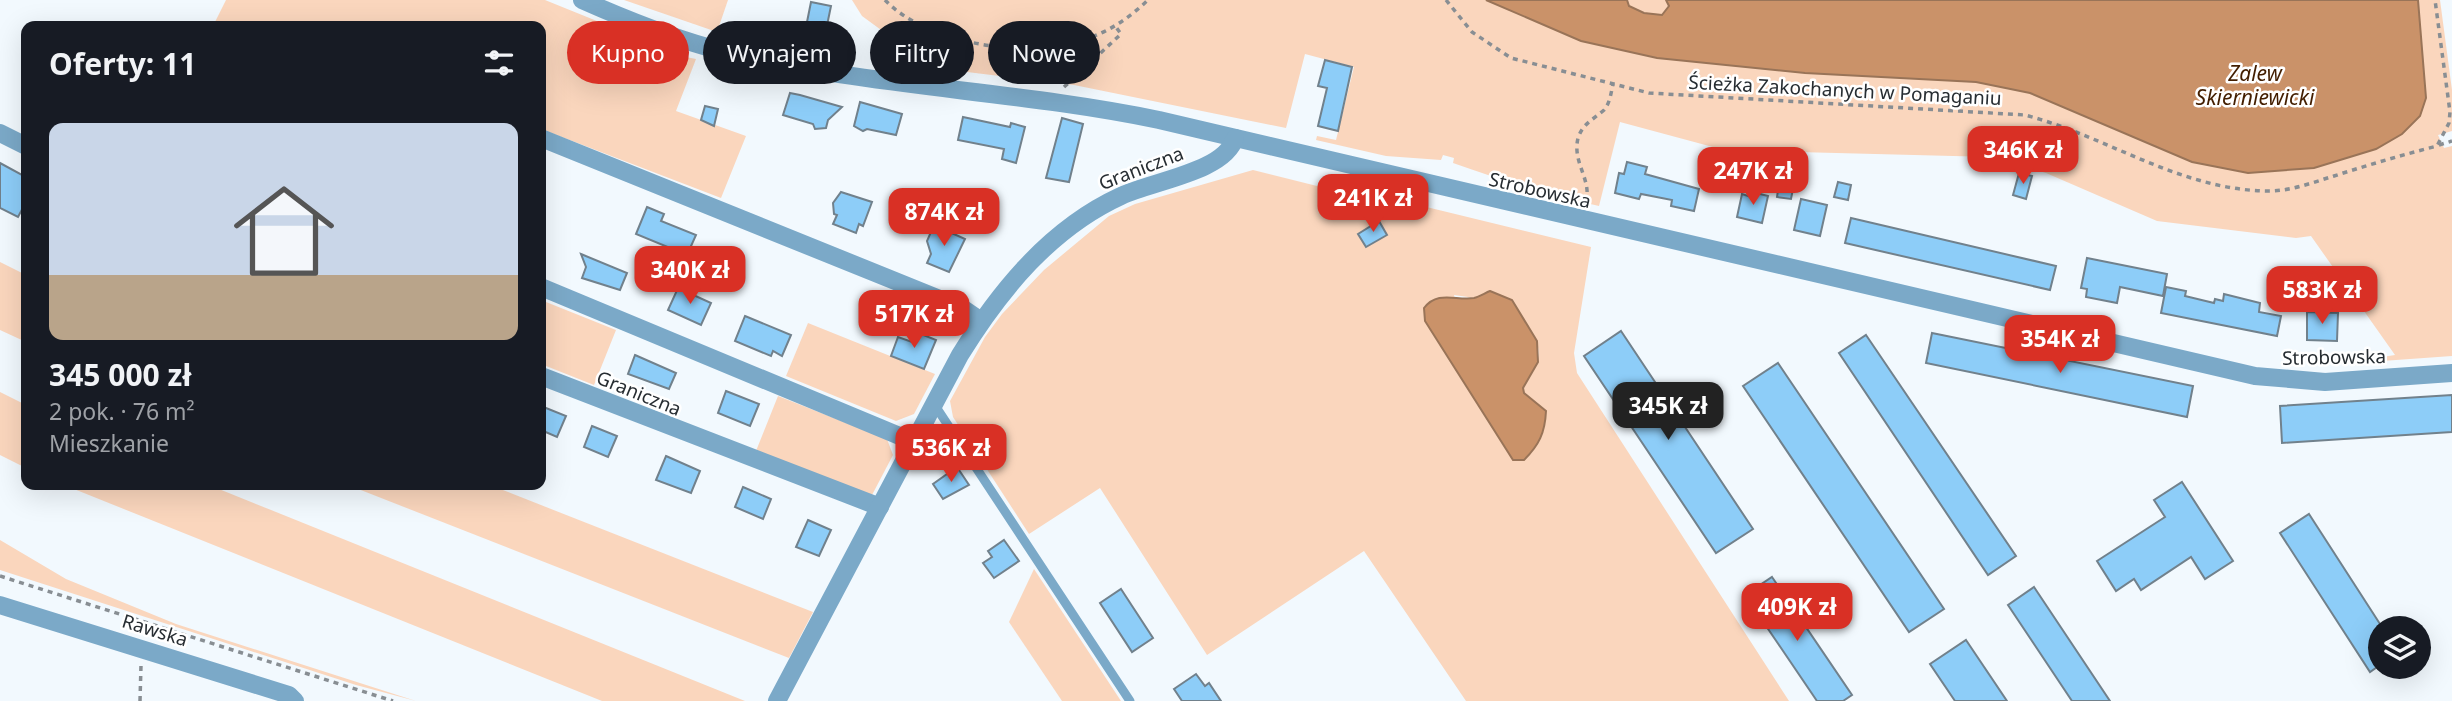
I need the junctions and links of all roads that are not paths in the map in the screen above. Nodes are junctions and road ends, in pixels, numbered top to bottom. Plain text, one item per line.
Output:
1 (582, 0) edge
2 (0, 133) edge
3 (1235, 138) junction
4 (546, 140) edge
5 (21, 144) edge
6 (546, 289) edge
7 (981, 321) junction
8 (2452, 373) edge
9 (546, 378) edge
10 (934, 404) junction
11 (914, 442) junction
12 (880, 507) junction
13 (0, 605) edge
14 (295, 701) edge
15 (777, 701) edge
16 (1130, 701) edge

1 - 3 street, Strobowska
2 - 5 street
3 - 7 street, Graniczna
3 - 8 street, Strobowska
4 - 7 street
6 - 11 street
7 - 10 street, Graniczna
9 - 12 street, Graniczna
10 - 11 street, Graniczna
10 - 16 lane
11 - 12 street, Graniczna
12 - 15 street, Graniczna
13 - 14 street, Rawska

